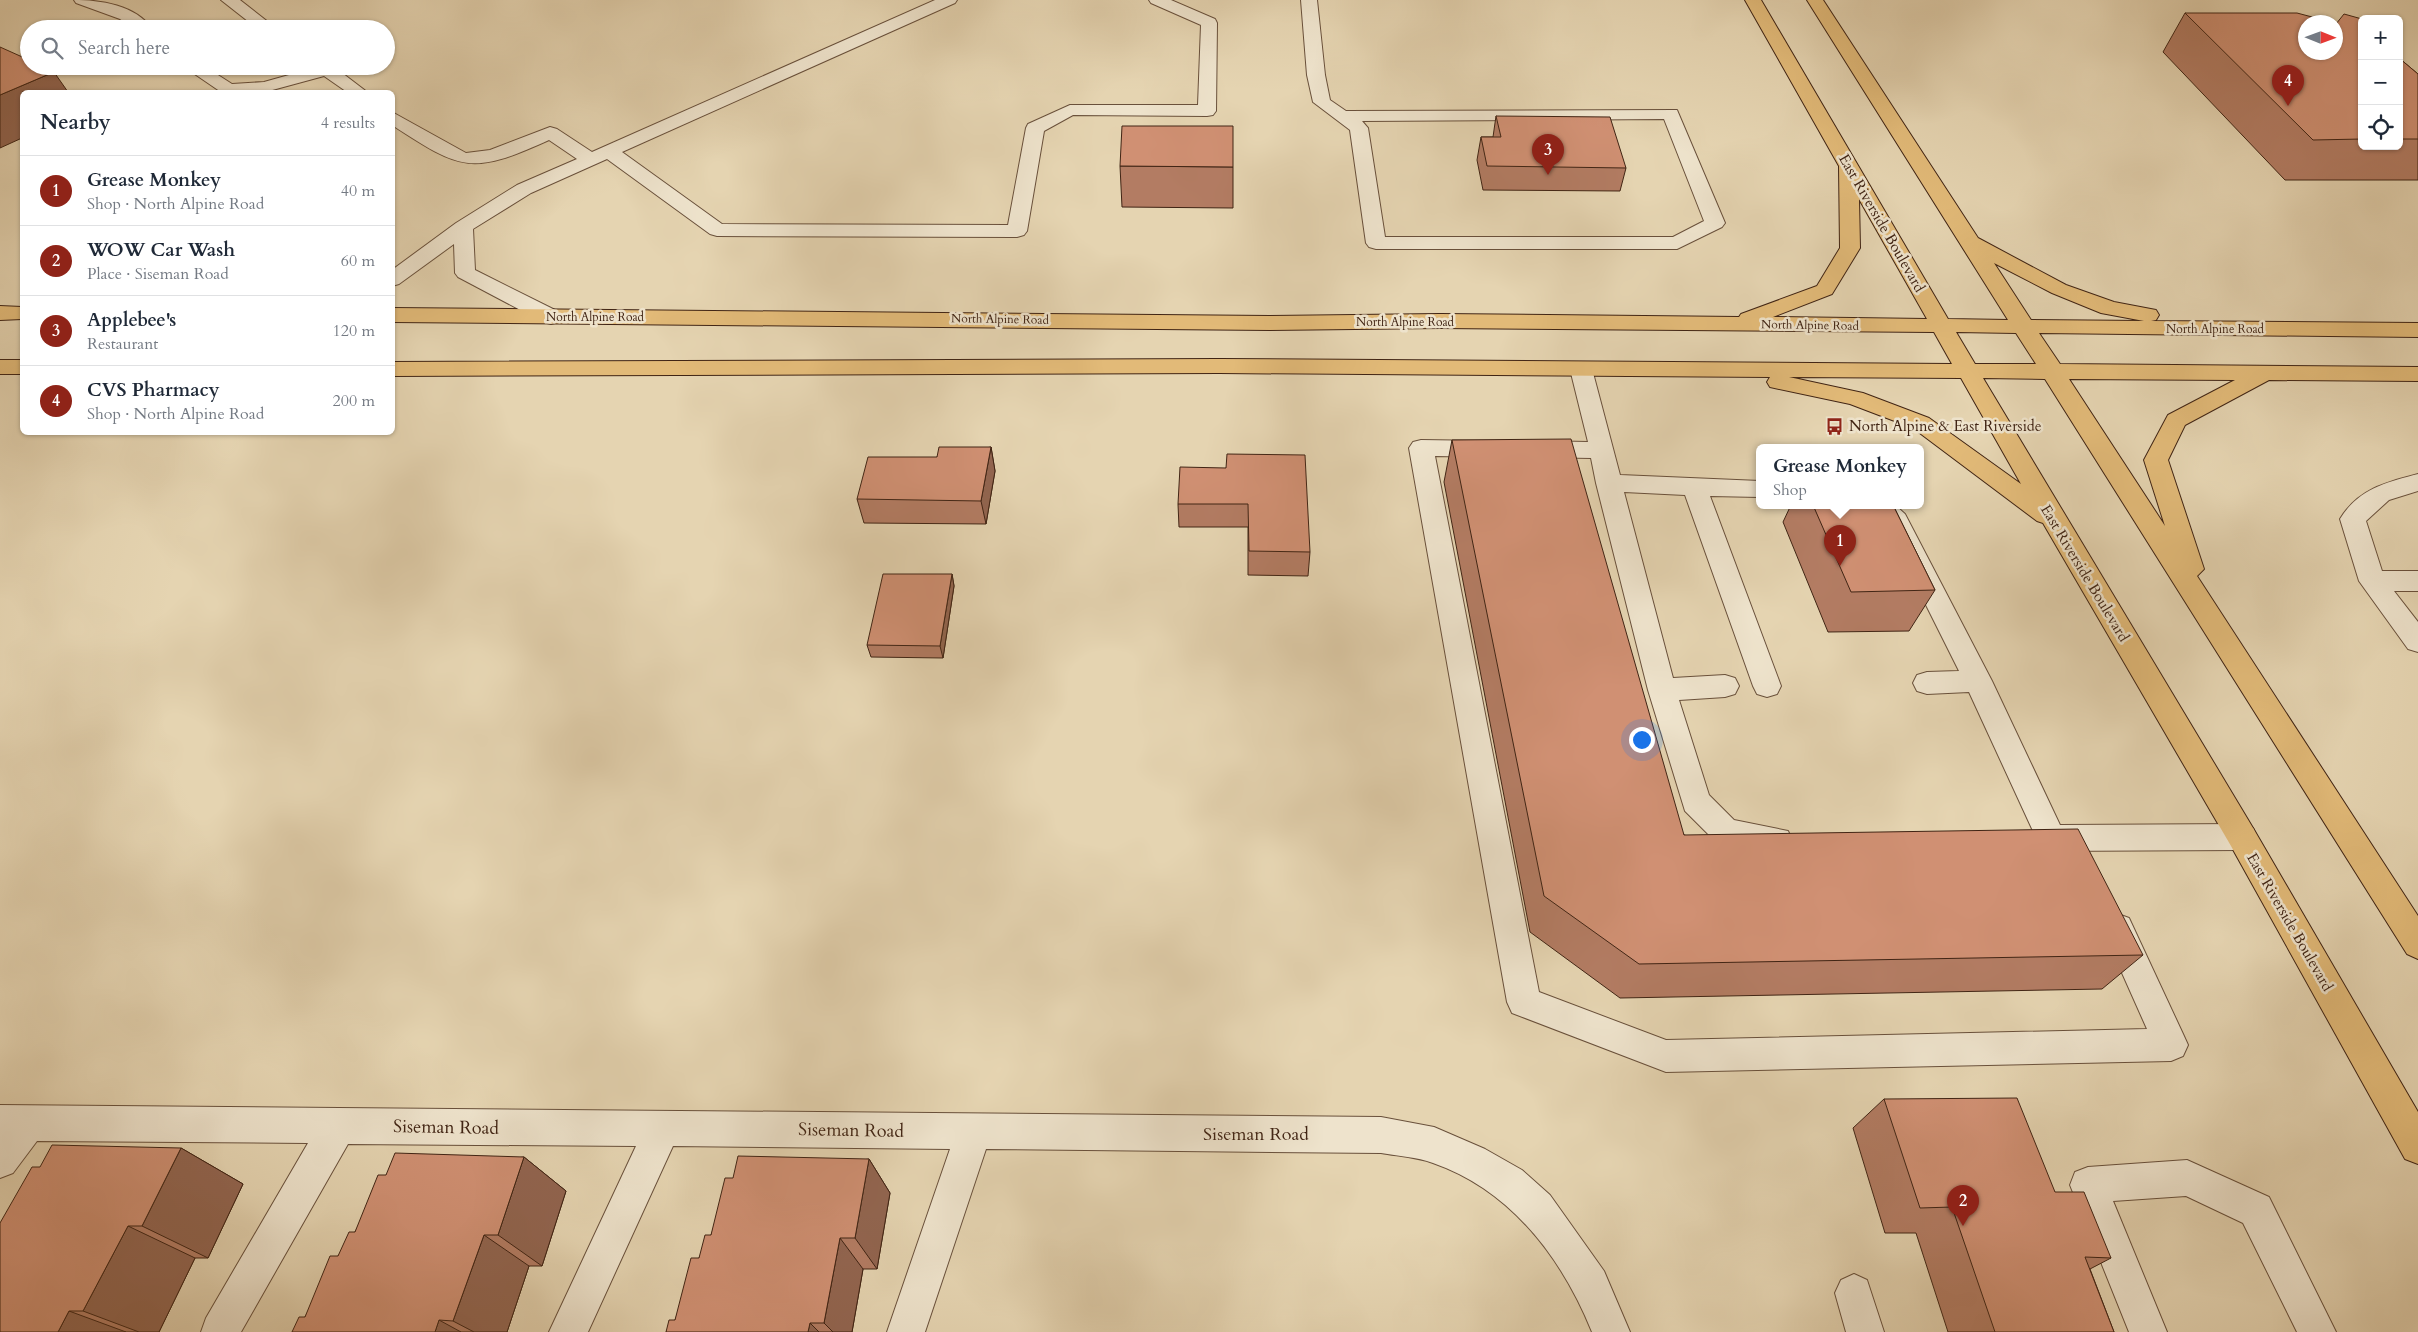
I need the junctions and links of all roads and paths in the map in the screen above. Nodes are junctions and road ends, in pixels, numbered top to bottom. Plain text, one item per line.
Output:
1 (82, 0) edge
2 (229, 0) edge
3 (949, 0) edge
4 (1157, 0) edge
5 (1308, 0) edge
6 (1752, 0) edge
7 (1815, 0) edge
8 (132, 20) edge
9 (257, 20) edge
10 (206, 75) edge
11 (302, 75) edge
12 (333, 75) edge
13 (229, 90) edge
14 (229, 90) edge
15 (355, 90) edge
16 (1342, 116) junction
17 (395, 119) edge
18 (601, 156) junction
19 (1848, 165) junction
20 (463, 227) junction
21 (1969, 242) junction
22 (395, 278) edge
23 (0, 313) edge
24 (20, 313) edge
25 (395, 315) edge
26 (551, 316) junction
27 (1735, 324) junction
28 (1942, 327) junction
29 (2024, 327) junction
30 (2216, 329) junction
31 (2418, 330) edge
32 (1271, 345) junction
33 (0, 367) edge
34 (20, 367) edge
35 (395, 369) edge
36 (1581, 369) junction
37 (1715, 370) junction
38 (1968, 371) junction
39 (2053, 372) junction
40 (2264, 374) junction
41 (2418, 374) edge
42 (1601, 450) junction
43 (2418, 482) edge
44 (1608, 484) junction
45 (1695, 487) junction
46 (1756, 489) edge
47 (1884, 509) edge
48 (2054, 520) junction
49 (2418, 581) edge
50 (2372, 582) junction
51 (2203, 606) junction
52 (2418, 642) edge
53 (1978, 681) junction
54 (1927, 683) dead end
55 (1725, 686) dead end
56 (1767, 686) dead end
57 (1662, 690) junction
58 (2242, 837) junction
59 (2021, 838) edge
60 (2064, 838) junction
61 (1800, 840) edge
62 (2090, 865) edge
63 (2106, 901) edge
64 (2418, 944) edge
65 (14, 1123) edge
66 (338, 1126) junction
67 (663, 1129) junction
68 (974, 1132) junction
69 (2418, 1146) edge
70 (0, 1160) edge
71 (1854, 1293) dead end
72 (220, 1332) edge
73 (568, 1332) edge
74 (906, 1332) edge
75 (1611, 1332) edge
76 (1865, 1332) edge
77 (2148, 1332) edge
78 (2317, 1332) edge

1 - 8 street
2 - 9 street
3 - 18 street
4 - 18 street
5 - 16 street
6 - 19 main road, East Riverside Boulevard
7 - 21 main road
10 - 13 street
11 - 14 street
12 - 15 street
16 - 16 street
17 - 18 street
18 - 20 street
19 - 27 main road
19 - 28 main road, East Riverside Boulevard
20 - 22 street
20 - 26 street
21 - 29 main road
21 - 30 main road
23 - 24 main road
25 - 26 main road, North Alpine Road
26 - 32 main road, North Alpine Road
27 - 28 main road, North Alpine Road
27 - 32 main road, North Alpine Road
28 - 29 main road, North Alpine Road
28 - 38 main road, East Riverside Boulevard
29 - 30 main road, North Alpine Road
29 - 39 main road
30 - 31 main road, North Alpine Road
32 - 35 main road, North Alpine Road
32 - 36 main road, North Alpine Road
33 - 34 main road
36 - 37 main road, North Alpine Road
36 - 42 street
37 - 38 main road, North Alpine Road
37 - 48 main road
38 - 39 main road, North Alpine Road
38 - 48 main road, East Riverside Boulevard
39 - 40 main road, North Alpine Road
39 - 51 main road
40 - 41 main road, North Alpine Road
40 - 51 main road
42 - 44 street
42 - 63 street
43 - 50 street
44 - 45 street
44 - 57 street
45 - 46 street
45 - 56 street
47 - 53 street
48 - 58 main road, East Riverside Boulevard
49 - 50 street
50 - 52 street
51 - 64 main road
53 - 54 street
53 - 60 street
55 - 57 street
57 - 61 street
58 - 60 street
58 - 69 main road, East Riverside Boulevard
59 - 60 street
60 - 62 street
65 - 66 street, Siseman Road
65 - 70 street
66 - 67 street, Siseman Road
66 - 72 street
67 - 68 street, Siseman Road
67 - 73 street
68 - 74 street
68 - 75 street, Siseman Road
71 - 76 street
77 - 78 street

